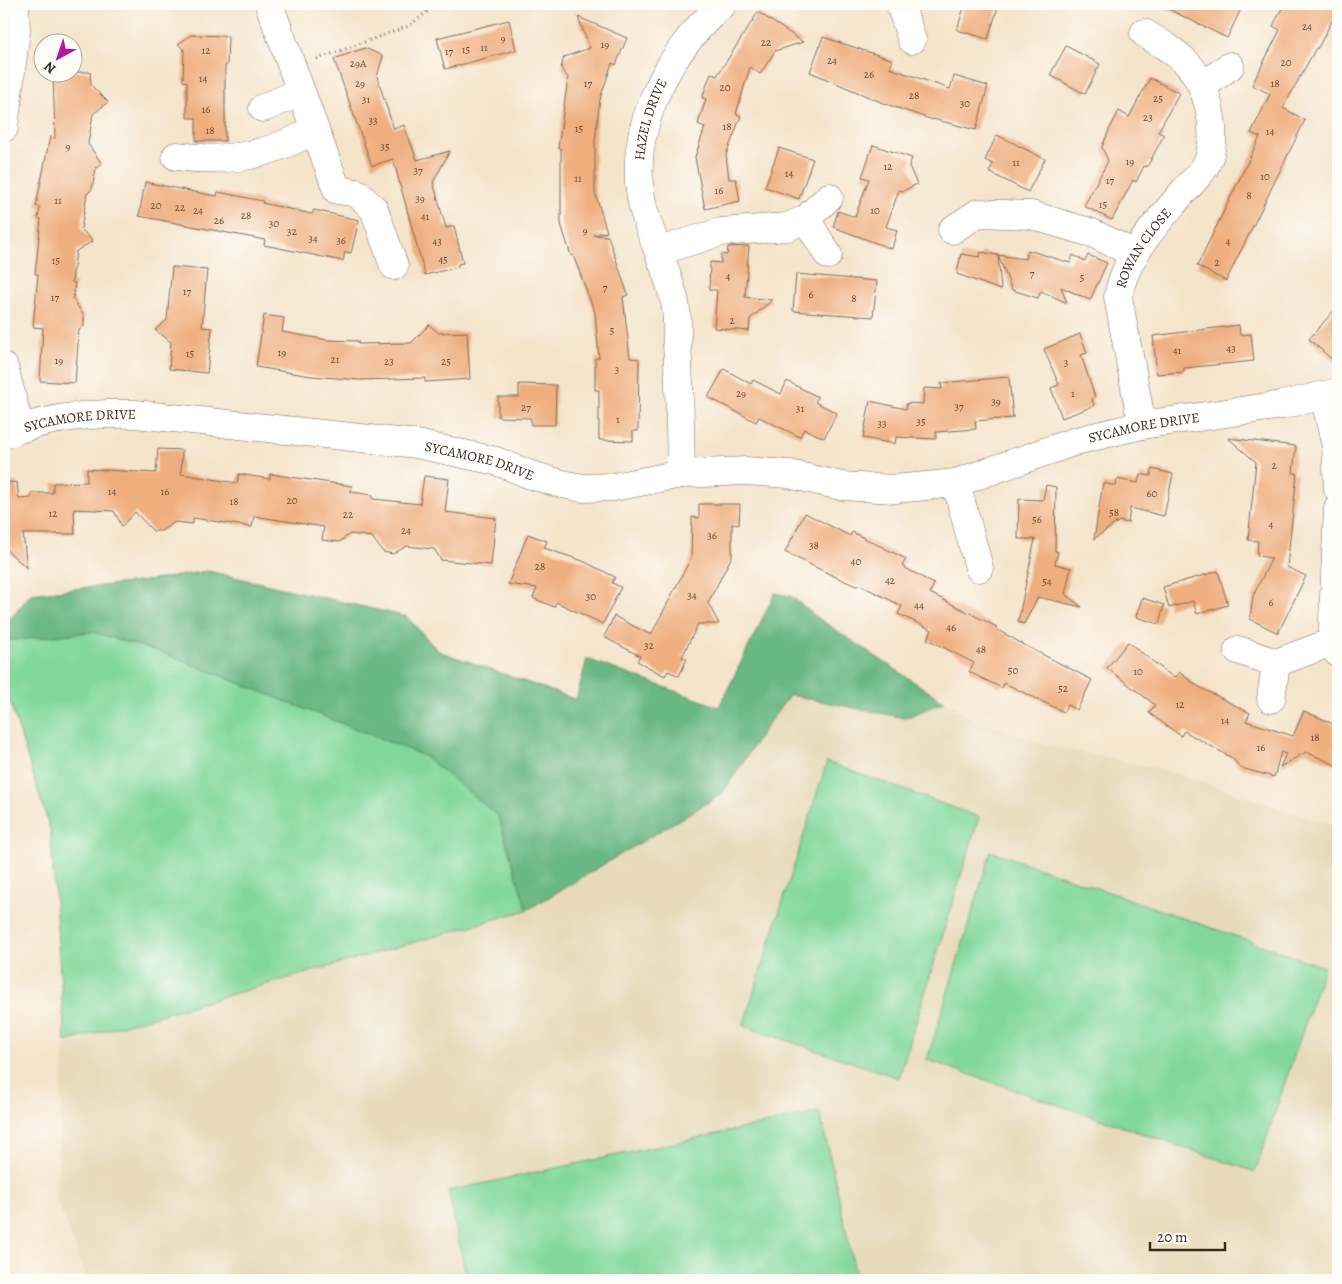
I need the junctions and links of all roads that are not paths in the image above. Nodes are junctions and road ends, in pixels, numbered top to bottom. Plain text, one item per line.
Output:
1 (15, 4) edge
2 (269, 4) edge
3 (723, 4) edge
4 (900, 4) edge
5 (1144, 33) dead end
6 (912, 40) dead end
7 (1230, 66) dead end
8 (297, 80) junction
9 (1203, 86) junction
10 (263, 108) dead end
11 (4, 128) edge
12 (315, 130) junction
13 (176, 156) dead end
14 (829, 197) dead end
15 (806, 219) junction
16 (952, 230) dead end
17 (659, 251) junction
18 (1134, 254) junction
19 (828, 255) dead end
20 (394, 266) dead end
21 (4, 366) edge
22 (1331, 394) edge
23 (1142, 425) junction
24 (12, 432) edge
25 (681, 474) junction
26 (956, 484) junction
27 (1338, 489) edge
28 (1338, 509) edge
29 (979, 568) dead end
30 (1335, 648) edge
31 (1238, 650) dead end
32 (1276, 663) junction
33 (1271, 698) dead end

1 - 11 street
2 - 8 street
3 - 17 street, HAZEL DRIVE
4 - 6 street
5 - 9 street, ROWAN CLOSE
7 - 9 street
8 - 10 street
8 - 12 street
9 - 18 street, ROWAN CLOSE
12 - 13 street
12 - 20 street
14 - 15 street
15 - 17 street
15 - 19 street
16 - 18 street
17 - 25 street, HAZEL DRIVE
18 - 23 street, ROWAN CLOSE
21 - 24 street
22 - 23 street, SYCAMORE DRIVE
22 - 27 street
23 - 26 street, SYCAMORE DRIVE
24 - 25 street, SYCAMORE DRIVE
25 - 26 street, SYCAMORE DRIVE
26 - 29 street
28 - 30 street
30 - 32 street
31 - 32 street
32 - 33 street

